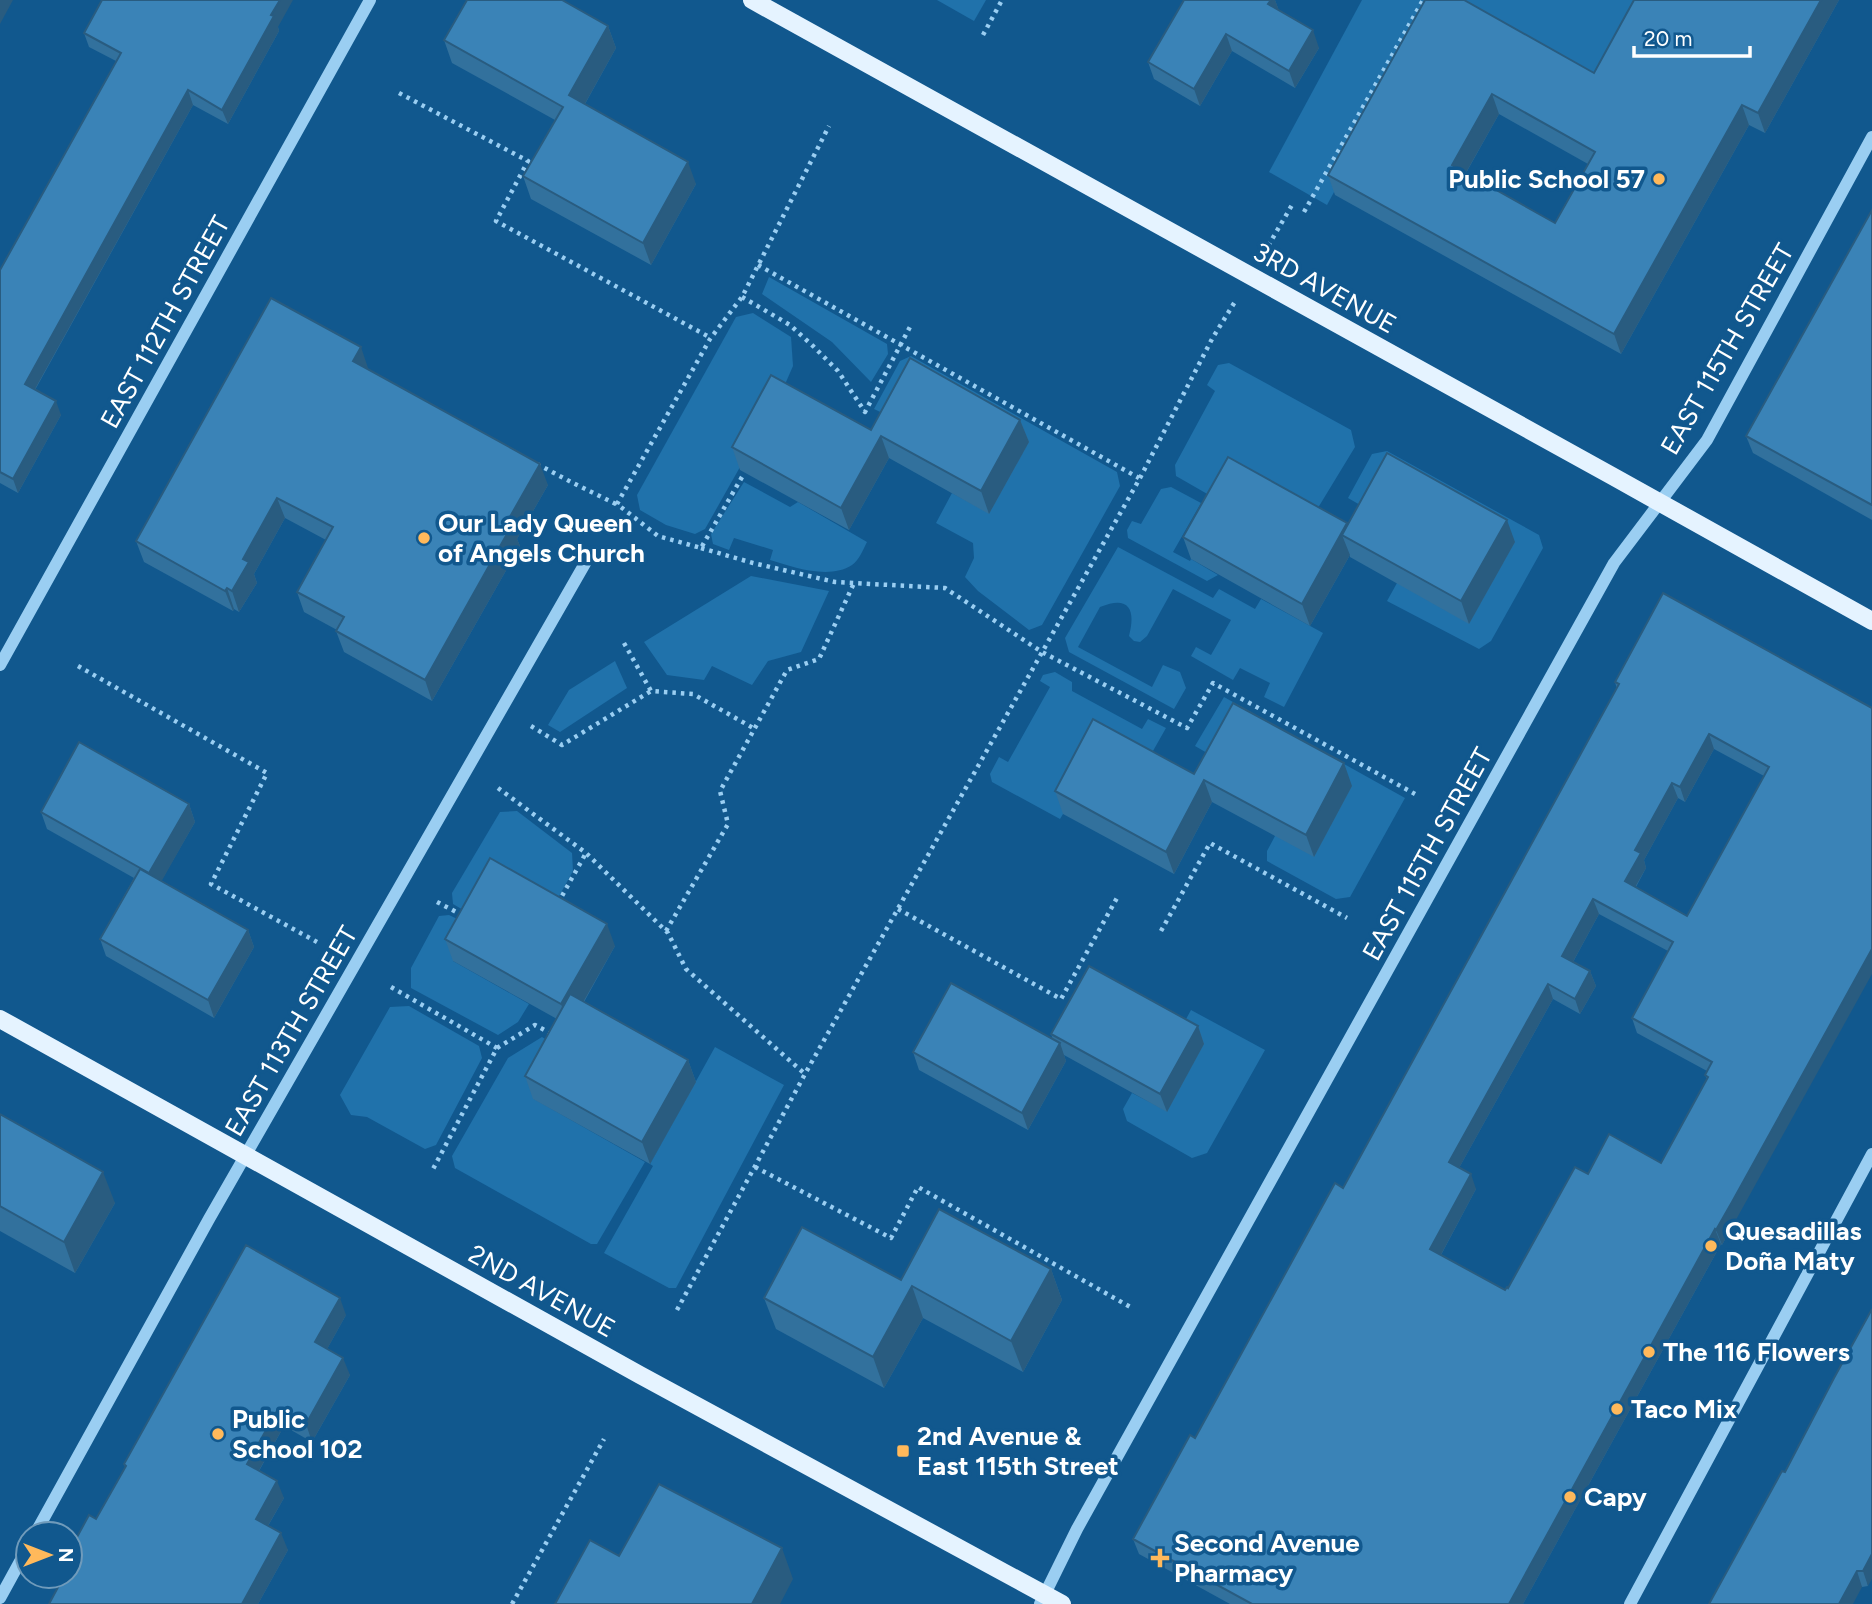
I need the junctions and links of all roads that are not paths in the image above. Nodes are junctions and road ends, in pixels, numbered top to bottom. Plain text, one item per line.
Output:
1 (370, 0) edge
2 (752, 0) edge
3 (1872, 137) edge
4 (1659, 502) junction
5 (591, 553) dead end
6 (1872, 621) edge
7 (0, 665) edge
8 (0, 1019) edge
9 (1872, 1154) edge
10 (246, 1156) junction
11 (43, 1520) edge
12 (14, 1572) edge
13 (0, 1598) edge
14 (1042, 1599) edge
15 (1062, 1604) edge
16 (1630, 1604) edge

1 - 7 street, EAST 112TH STREET
2 - 4 main road, 3RD AVENUE
3 - 4 street, EAST 115TH STREET
4 - 6 main road, 3RD AVENUE
4 - 14 street, EAST 115TH STREET
5 - 10 street, EAST 113TH STREET
8 - 10 main road, 2ND AVENUE
9 - 16 street
10 - 11 street, EAST 113TH STREET
10 - 14 main road, 2ND AVENUE
12 - 13 street
14 - 15 main road, 2ND AVENUE

